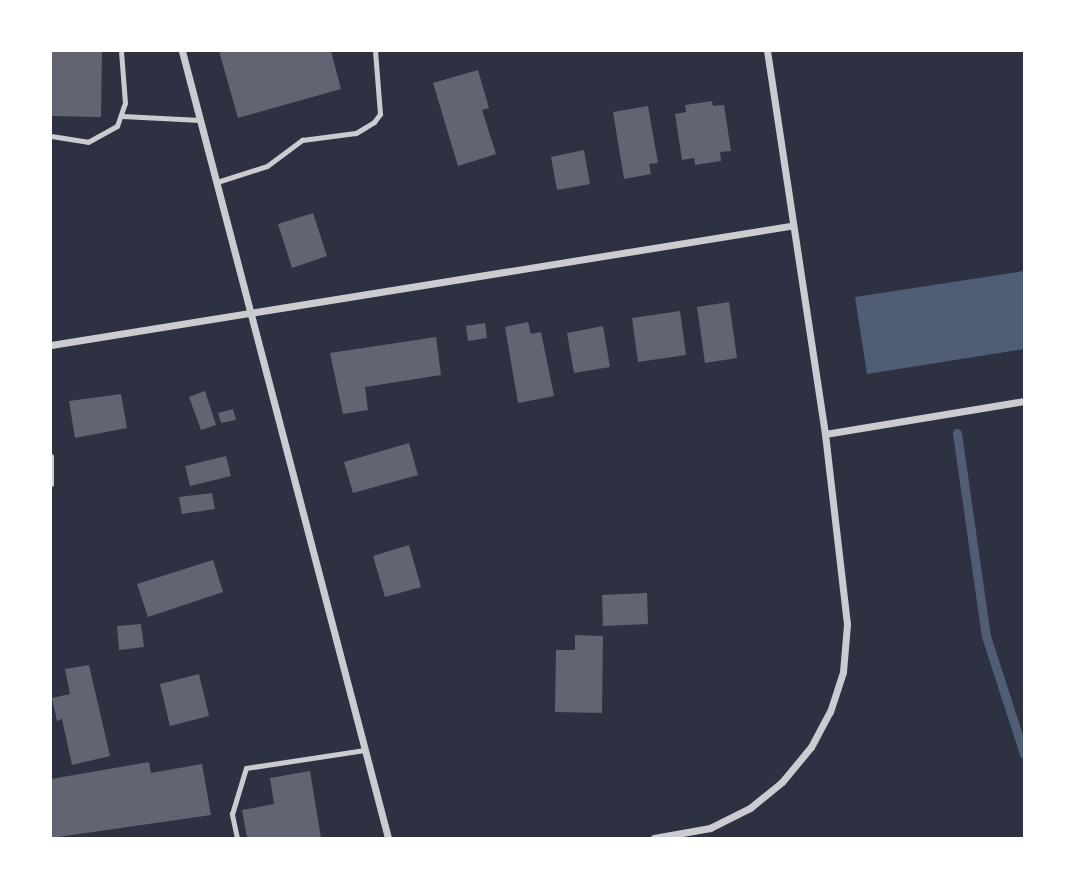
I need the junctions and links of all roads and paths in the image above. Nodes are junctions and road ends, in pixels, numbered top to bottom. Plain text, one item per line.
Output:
1 (121, 51) edge
2 (182, 51) edge
3 (375, 51) edge
4 (767, 51) edge
5 (122, 116) junction
6 (200, 120) junction
7 (51, 135) edge
8 (217, 182) junction
9 (790, 226) junction
10 (252, 314) junction
11 (51, 345) edge
12 (1024, 401) edge
13 (825, 434) junction
14 (51, 456) edge
15 (51, 484) edge
16 (365, 750) junction
17 (237, 838) edge
18 (388, 838) edge
19 (654, 838) edge

1 - 5 lane
2 - 6 street
3 - 8 lane
4 - 9 street
5 - 6 lane
5 - 7 lane
6 - 8 street
8 - 10 street
9 - 10 street
9 - 13 street
10 - 11 street
10 - 16 street
12 - 13 street
13 - 19 street
14 - 15 lane
16 - 17 lane
16 - 18 street

